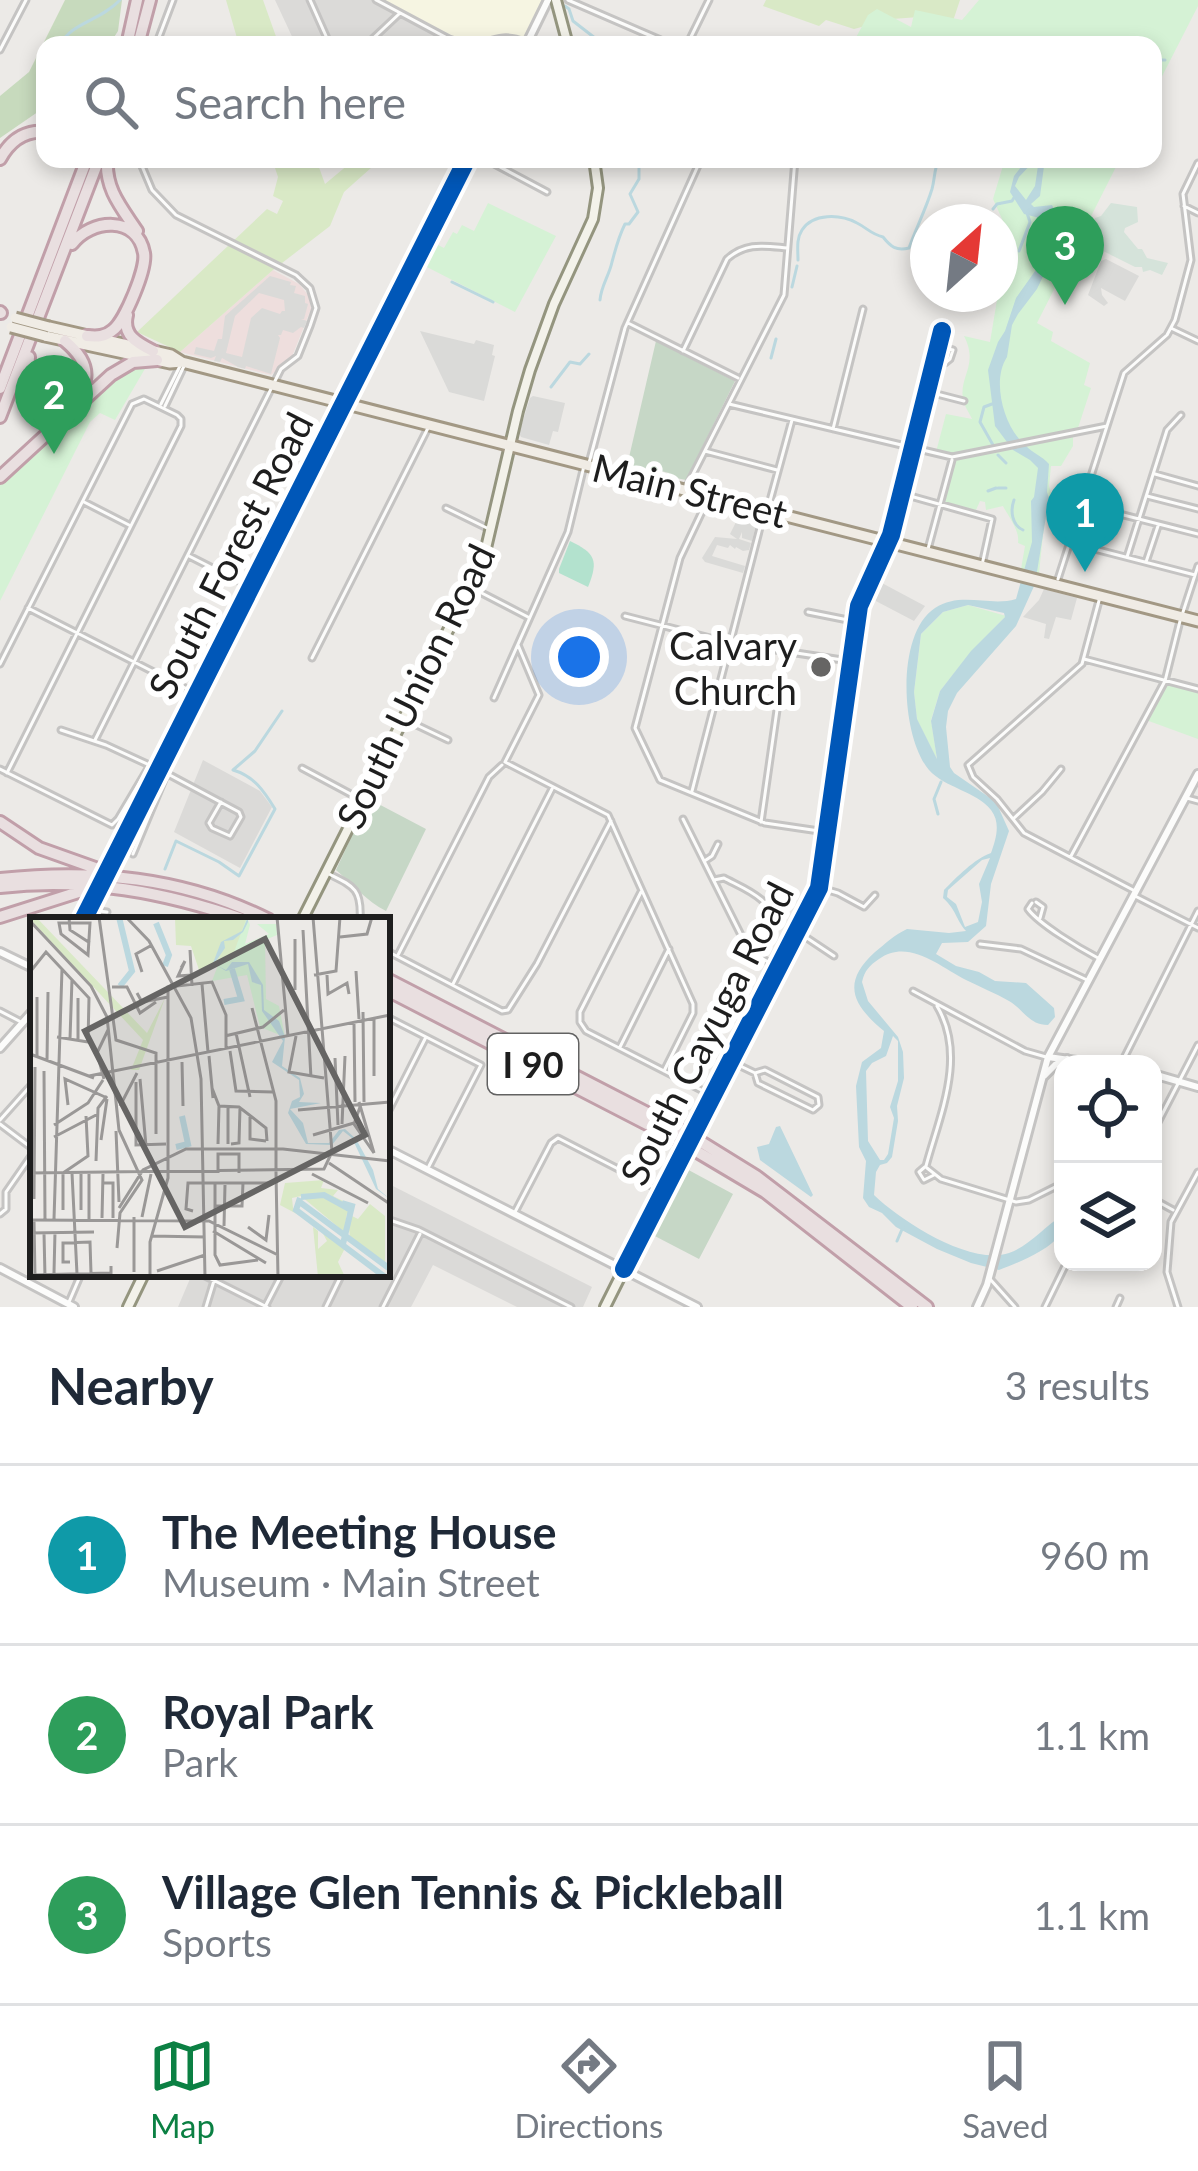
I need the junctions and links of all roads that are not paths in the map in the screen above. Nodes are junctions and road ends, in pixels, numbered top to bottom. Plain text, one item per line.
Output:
1 (26, 0) edge
2 (137, 0) edge
3 (150, 0) edge
4 (173, 0) edge
5 (310, 0) edge
6 (376, 0) edge
7 (552, 0) edge
8 (568, 0) edge
9 (709, 0) edge
10 (400, 13) junction
11 (131, 36) edge
12 (134, 36) edge
13 (159, 36) edge
14 (326, 36) edge
15 (376, 36) edge
16 (443, 36) edge
17 (531, 36) edge
18 (565, 36) edge
19 (650, 36) edge
20 (691, 36) edge
21 (0, 50) edge
22 (36, 124) edge
23 (36, 132) edge
24 (0, 155) edge
25 (1198, 163) edge
26 (75, 168) edge
27 (83, 168) edge
28 (99, 168) edge
29 (105, 168) edge
30 (142, 168) edge
31 (462, 168) edge
32 (501, 168) edge
33 (595, 168) edge
34 (696, 168) edge
35 (794, 168) edge
36 (547, 192) dead end
37 (71, 200) junction
38 (1183, 205) junction
39 (1198, 212) edge
40 (788, 248) junction
41 (60, 262) junction
42 (863, 309) dead end
43 (0, 313) edge
44 (627, 322) junction
45 (12, 324) edge
46 (1172, 328) junction
47 (942, 331) dead end
48 (47, 332) junction
49 (87, 336) junction
50 (31, 340) junction
51 (65, 341) junction
52 (1198, 341) edge
53 (938, 347) junction
54 (683, 351) junction
55 (155, 356) junction
56 (0, 362) edge
57 (184, 362) junction
58 (935, 362) junction
59 (741, 379) junction
60 (274, 385) junction
61 (0, 388) edge
62 (927, 392) junction
63 (964, 401) dead end
64 (344, 402) junction
65 (729, 404) junction
66 (162, 406) junction
67 (1181, 415) dead end
68 (0, 417) edge
69 (792, 420) junction
70 (429, 424) junction
71 (1107, 426) junction
72 (832, 430) junction
73 (510, 445) junction
74 (912, 448) junction
75 (30, 450) junction
76 (704, 451) junction
77 (952, 457) junction
78 (0, 463) edge
79 (587, 464) junction
80 (779, 470) junction
81 (1154, 473) junction
82 (0, 477) edge
83 (1198, 486) edge
84 (686, 490) junction
85 (901, 494) junction
86 (710, 495) junction
87 (1146, 496) junction
88 (82, 502) junction
89 (1082, 504) junction
90 (940, 505) junction
91 (446, 508) dead end
92 (1198, 509) edge
93 (767, 510) junction
94 (1139, 519) junction
95 (1159, 524) junction
96 (132, 527) junction
97 (490, 530) junction
98 (1198, 534) edge
99 (889, 541) junction
100 (1070, 542) junction
101 (928, 551) junction
102 (188, 555) junction
103 (1126, 557) junction
104 (1146, 562) junction
105 (982, 565) junction
106 (1198, 566) edge
107 (1195, 575) junction
108 (1056, 584) junction
109 (250, 587) junction
110 (471, 587) junction
111 (1101, 596) junction
112 (28, 608) junction
113 (808, 612) dead end
114 (625, 616) dead end
115 (1182, 616) junction
116 (530, 617) junction
117 (1198, 621) edge
118 (856, 622) junction
119 (663, 626) junction
120 (78, 634) junction
121 (730, 643) junction
122 (518, 645) junction
123 (785, 652) junction
124 (312, 658) dead end
125 (1083, 659) junction
126 (134, 662) junction
127 (851, 662) junction
128 (0, 664) edge
129 (1165, 681) junction
130 (1198, 689) edge
131 (196, 694) junction
132 (494, 698) dead end
133 (404, 719) junction
134 (61, 730) dead end
135 (95, 740) junction
136 (448, 740) dead end
137 (505, 762) junction
138 (302, 768) dead end
139 (0, 769) edge
140 (158, 769) junction
141 (1061, 769) dead end
142 (7, 773) junction
143 (1198, 774) edge
144 (553, 787) junction
145 (692, 793) junction
146 (1185, 798) junction
147 (362, 800) junction
148 (1198, 801) edge
149 (220, 802) junction
150 (683, 819) dead end
151 (1012, 820) junction
152 (611, 821) junction
153 (0, 822) edge
154 (761, 822) junction
155 (826, 832) junction
156 (718, 844) dead end
157 (134, 854) dead end
158 (1070, 858) junction
159 (704, 861) junction
160 (325, 872) junction
161 (136, 879) junction
162 (714, 880) junction
163 (0, 883) edge
164 (819, 887) junction
165 (118, 888) junction
166 (642, 890) junction
167 (1134, 893) junction
168 (875, 896) dead end
169 (1198, 911) edge
170 (107, 912) dead end
171 (0, 916) edge
172 (84, 917) edge
173 (96, 917) edge
174 (235, 917) edge
175 (262, 917) edge
176 (303, 917) edge
177 (361, 917) edge
178 (1039, 919) dead end
179 (1191, 924) junction
180 (1198, 928) edge
181 (796, 932) junction
182 (980, 944) dead end
183 (669, 949) junction
184 (0, 952) edge
185 (390, 953) edge
186 (756, 956) junction
187 (834, 956) dead end
188 (397, 957) junction
189 (1100, 959) junction
190 (30, 967) edge
191 (778, 968) junction
192 (1088, 980) junction
193 (390, 981) edge
194 (452, 985) junction
195 (390, 991) edge
196 (913, 991) dead end
197 (937, 1006) junction
198 (0, 1011) edge
199 (30, 1015) edge
200 (390, 1018) edge
201 (23, 1023) junction
202 (426, 1036) junction
203 (1198, 1046) edge
204 (0, 1048) edge
205 (619, 1048) junction
206 (1125, 1055) edge
207 (1048, 1057) junction
208 (1054, 1058) edge
209 (731, 1061) junction
210 (1054, 1066) edge
211 (664, 1071) junction
212 (755, 1073) junction
213 (1162, 1076) edge
214 (1042, 1079) junction
215 (1180, 1080) junction
216 (30, 1087) edge
217 (1198, 1087) edge
218 (712, 1095) junction
219 (390, 1108) edge
220 (1162, 1115) edge
221 (0, 1122) edge
222 (680, 1136) junction
223 (699, 1146) junction
224 (30, 1148) edge
225 (390, 1150) edge
226 (30, 1155) edge
227 (926, 1166) junction
228 (427, 1169) junction
229 (1198, 1172) edge
230 (934, 1175) junction
231 (1054, 1188) edge
232 (663, 1192) junction
233 (3, 1193) edge
234 (1010, 1200) junction
235 (1162, 1204) edge
236 (1175, 1211) junction
237 (514, 1213) junction
238 (0, 1214) edge
239 (390, 1220) edge
240 (422, 1231) junction
241 (0, 1268) edge
242 (624, 1269) junction
243 (1063, 1271) edge
244 (989, 1275) junction
245 (143, 1277) edge
246 (214, 1277) edge
247 (281, 1277) edge
248 (341, 1277) edge
249 (1120, 1298) dead end
250 (71, 1305) edge
251 (128, 1307) edge
252 (206, 1307) edge
253 (266, 1307) edge
254 (326, 1307) edge
255 (383, 1307) edge
256 (572, 1307) edge
257 (605, 1307) edge
258 (697, 1307) edge
259 (912, 1307) edge
260 (927, 1307) edge
261 (977, 1307) edge
262 (1016, 1307) edge
263 (1045, 1307) edge
264 (1116, 1307) edge
265 (1178, 1307) edge

1 - 21 street
2 - 11 highway
3 - 12 highway
4 - 13 street
5 - 14 street
6 - 10 street
7 - 17 street
7 - 18 main road
8 - 19 street
9 - 20 street
10 - 15 street
10 - 16 street
22 - 24 highway
23 - 24 highway
25 - 38 street
26 - 37 highway
27 - 37 highway
28 - 41 highway
29 - 55 highway
30 - 60 street
31 - 64 street, South Forest Road
32 - 36 street
33 - 73 main road, South Union Road
34 - 44 street
35 - 40 street
37 - 45 highway
38 - 39 street
38 - 46 street
40 - 54 street
40 - 59 street
41 - 49 highway
41 - 50 highway
42 - 72 street
43 - 45 main road, Main Street
44 - 54 street
44 - 79 street
45 - 48 main road, Main Street, bridge
45 - 56 highway
45 - 61 highway
46 - 52 street
46 - 71 street
47 - 53 street
48 - 49 main road, Main Street
48 - 51 main road, Main Street
49 - 55 main road, Main Street
50 - 51 highway
50 - 68 highway
51 - 55 main road, Main Street
53 - 58 street
53 - 58 street
54 - 59 street
55 - 57 main road, Main Street
55 - 75 highway
57 - 60 main road, Main Street
57 - 66 street
58 - 62 street
59 - 65 street
60 - 64 main road, Main Street
60 - 102 street
62 - 63 street
62 - 74 street
64 - 70 main road, Main Street
64 - 109 street, South Forest Road
65 - 69 street
65 - 76 street
66 - 88 street
66 - 96 street
67 - 81 street
69 - 72 street
69 - 80 street
70 - 73 main road, Main Street
70 - 124 street
71 - 77 street
71 - 89 street
72 - 74 street
73 - 79 main road, Main Street
73 - 97 main road, South Union Road
74 - 77 street
74 - 85 street
75 - 78 highway
75 - 82 highway
76 - 80 street
76 - 84 street
77 - 90 street
79 - 84 main road, Main Street
79 - 116 street
80 - 93 street
81 - 83 street
81 - 87 street
84 - 86 main road, Main Street
85 - 90 street
85 - 99 street
86 - 93 main road, Main Street
86 - 119 street
87 - 92 street
87 - 94 street
88 - 96 street
88 - 112 street
89 - 94 street
89 - 100 street
90 - 101 street
90 - 105 street
91 - 97 street
93 - 99 main road, Main Street
93 - 121 street
94 - 95 street
94 - 103 street
95 - 98 street
95 - 104 street
96 - 120 street
97 - 110 main road, South Union Road
99 - 101 main road, Main Street
99 - 118 street, South Cayuga Road
100 - 103 street
100 - 108 street
101 - 105 main road, Main Street
102 - 109 street
102 - 126 street
103 - 104 street
104 - 107 street
105 - 108 main road, Main Street
106 - 107 street
107 - 115 street
108 - 111 main road, Main Street
109 - 131 street, South Forest Road
110 - 116 street
110 - 133 main road, South Union Road
111 - 115 main road, Main Street
111 - 125 street
112 - 120 street
112 - 128 street
113 - 118 street
114 - 119 street
115 - 117 main road, Main Street
115 - 129 street
116 - 122 street
118 - 127 street, South Cayuga Road
119 - 121 street
119 - 145 street
120 - 126 street
120 - 142 street
121 - 123 street
121 - 145 street
122 - 132 street
122 - 137 street
123 - 127 street
123 - 154 street
125 - 129 street
125 - 151 street
126 - 131 street
126 - 135 street
127 - 155 street, South Cayuga Road
129 - 130 street
129 - 158 street
131 - 140 street, South Forest Road
133 - 136 street
133 - 147 main road, South Union Road
134 - 135 street
135 - 140 street
137 - 144 street
137 - 188 street
138 - 147 street
139 - 142 street
140 - 142 street
140 - 149 street
140 - 157 street, South Forest Road
140 - 172 street, South Forest Road, bridge
141 - 151 street
143 - 146 street
144 - 152 street
144 - 194 street
145 - 154 street
146 - 148 street
146 - 167 street
147 - 160 main road, South Union Road
149 - 149 street
150 - 159 street
151 - 158 street
152 - 166 street
152 - 194 street
153 - 161 highway
154 - 155 street
155 - 164 street, South Cayuga Road
156 - 159 street
158 - 167 street
159 - 162 street
160 - 176 main road, South Union Road
160 - 177 street
161 - 163 highway
161 - 175 highway
162 - 186 street
162 - 186 street
163 - 165 highway
164 - 168 street
164 - 181 street, South Cayuga Road
165 - 171 highway
165 - 174 highway
166 - 183 street
166 - 205 street
167 - 179 street
167 - 189 street
169 - 179 street
170 - 173 street
178 - 189 street
179 - 180 street
179 - 206 street
181 - 187 street
181 - 191 street, South Cayuga Road
182 - 192 street
183 - 205 street
183 - 211 street
184 - 190 street
185 - 188 street
186 - 191 street
188 - 194 street
189 - 192 street
191 - 209 street, South Cayuga Road
192 - 207 street
193 - 222 highway, I 90
195 - 222 highway, I 90
196 - 197 street
197 - 207 street
197 - 227 street
198 - 201 street
199 - 201 street
200 - 202 street
201 - 204 street
202 - 219 street
202 - 228 street
203 - 215 street
205 - 211 street
207 - 208 street
207 - 214 street
209 - 212 street
209 - 218 street, South Cayuga Road
210 - 214 street
211 - 218 street
212 - 212 street
213 - 215 street
214 - 234 street
215 - 217 street
215 - 220 street
216 - 221 street
218 - 232 street, South Cayuga Road
221 - 224 street
222 - 223 highway, I 90, bridge
223 - 259 highway, I 90
223 - 260 highway, I 90
225 - 228 street
226 - 233 street
227 - 230 street
227 - 230 street
228 - 237 street
229 - 236 street
230 - 234 street
231 - 234 street
232 - 237 street
232 - 242 street, South Cayuga Road
233 - 238 street
234 - 244 street
235 - 236 street
236 - 265 street
237 - 242 street
239 - 240 street
240 - 255 street
240 - 256 street
241 - 250 street
242 - 257 main road
242 - 258 street
243 - 263 street
244 - 261 street
244 - 262 street
245 - 251 main road
246 - 252 street
246 - 253 street
247 - 253 street
248 - 254 street
249 - 264 street

